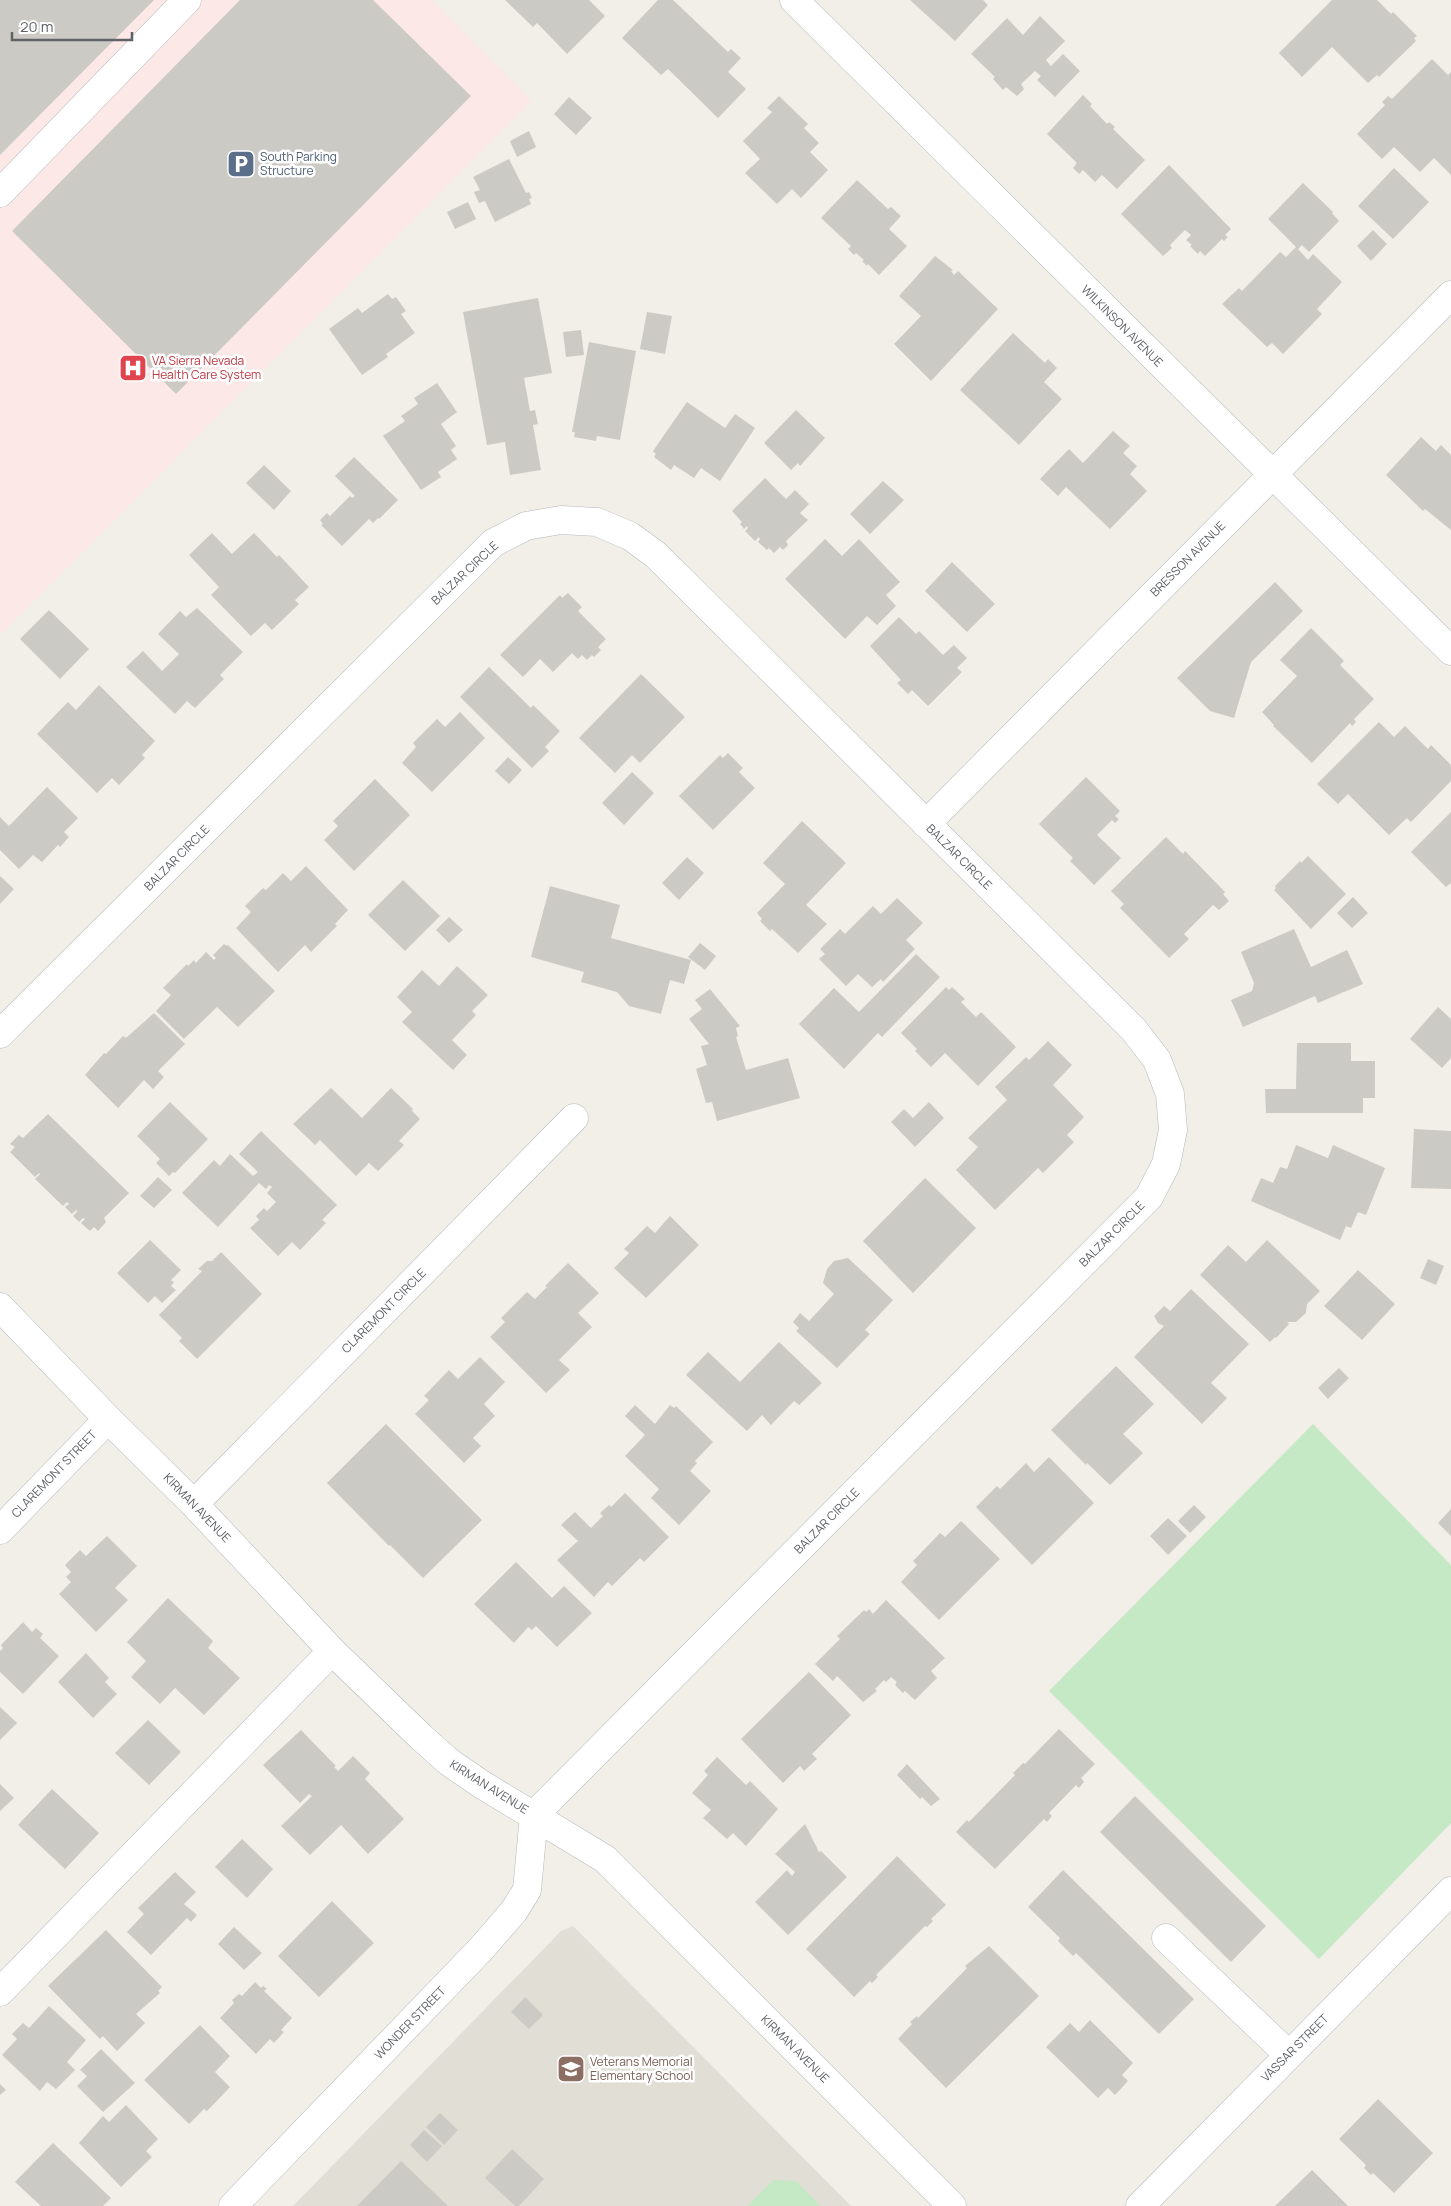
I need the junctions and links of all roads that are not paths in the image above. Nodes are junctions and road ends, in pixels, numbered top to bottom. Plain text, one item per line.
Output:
1 (187, 0) edge
2 (794, 0) edge
3 (0, 193) edge
4 (1451, 295) edge
5 (1272, 475) junction
6 (1451, 651) edge
7 (926, 824) junction
8 (0, 1034) edge
9 (574, 1118) dead end
10 (0, 1307) edge
11 (108, 1419) junction
12 (194, 1504) junction
13 (0, 1530) edge
14 (332, 1651) junction
15 (534, 1815) junction
16 (1451, 1890) edge
17 (1166, 1938) dead end
18 (0, 1992) edge
19 (1289, 2055) junction
20 (233, 2206) edge
21 (952, 2206) edge
22 (1140, 2206) edge

1 - 3 street
2 - 5 street, WILKINSON AVENUE
4 - 5 street, BRESSON AVENUE
5 - 6 street, WILKINSON AVENUE
5 - 7 street, BRESSON AVENUE
7 - 8 street, BALZAR CIRCLE
7 - 15 street, BALZAR CIRCLE
9 - 12 street, CLAREMONT CIRCLE
10 - 11 street, KIRMAN AVENUE
11 - 12 street, KIRMAN AVENUE
11 - 13 street, CLAREMONT STREET
12 - 14 street, KIRMAN AVENUE
14 - 15 street, KIRMAN AVENUE
14 - 18 street
15 - 20 street, WONDER STREET
15 - 21 street, KIRMAN AVENUE
16 - 19 street, VASSAR STREET
17 - 19 street
19 - 22 street, VASSAR STREET

